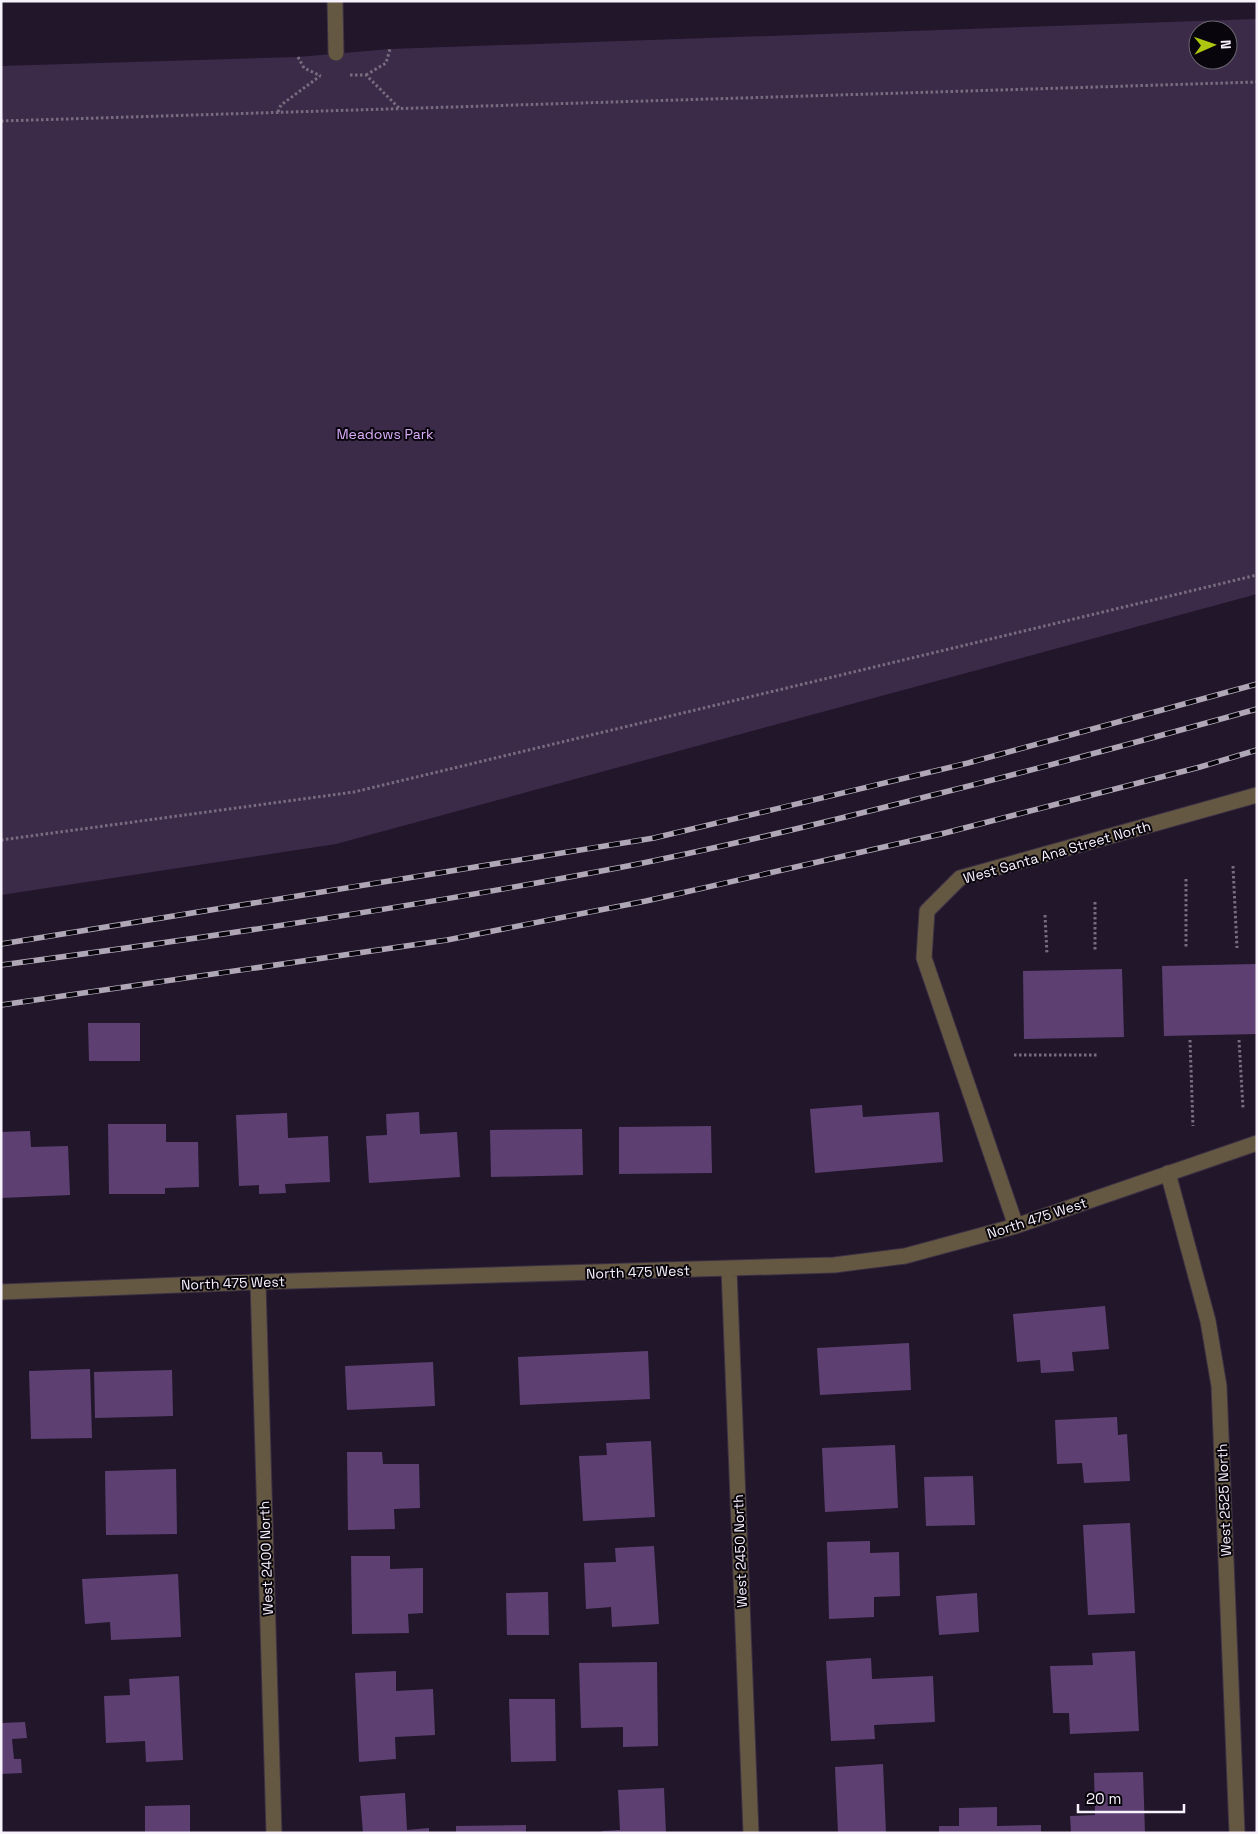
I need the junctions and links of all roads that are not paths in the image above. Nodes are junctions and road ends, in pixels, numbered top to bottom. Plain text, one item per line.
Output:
1 (334, 1) edge
2 (336, 53) dead end
3 (1257, 795) edge
4 (1257, 1143) edge
5 (1168, 1173) junction
6 (1016, 1226) junction
7 (730, 1269) junction
8 (258, 1282) junction
9 (1, 1292) edge
10 (274, 1833) edge
11 (751, 1833) edge
12 (1237, 1833) edge

1 - 2 street
3 - 6 street, West Santa Ana Street North
4 - 5 street, North 475 West
5 - 6 street, North 475 West
5 - 12 street, West 2525 North
6 - 7 street, North 475 West
7 - 8 street, North 475 West
7 - 11 street, West 2450 North
8 - 9 street, North 475 West
8 - 10 street, West 2400 North

